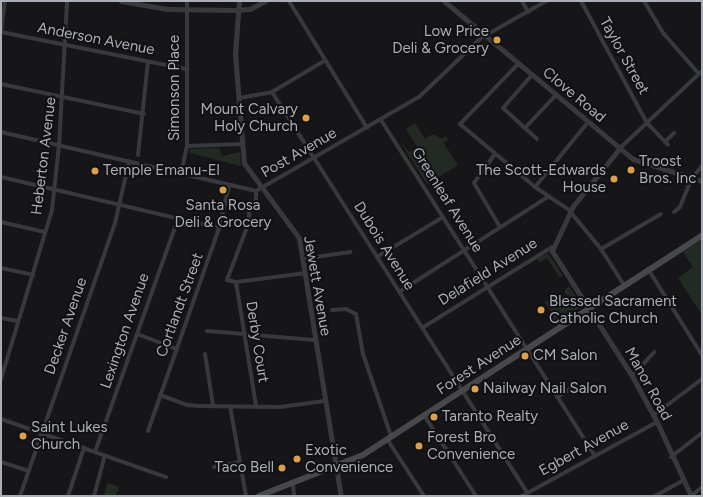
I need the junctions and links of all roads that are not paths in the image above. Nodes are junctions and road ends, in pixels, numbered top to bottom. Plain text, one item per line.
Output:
1 (5, 1) edge
2 (67, 1) edge
3 (121, 1) edge
4 (187, 1) edge
5 (239, 1) edge
6 (265, 1) edge
7 (288, 1) edge
8 (444, 1) edge
9 (522, 1) edge
10 (546, 1) edge
11 (581, 1) edge
12 (644, 1) edge
13 (187, 9) junction
14 (239, 10) junction
15 (528, 12) junction
16 (1, 32) edge
17 (485, 37) junction
18 (65, 45) junction
19 (324, 61) junction
20 (148, 62) junction
21 (518, 64) junction
22 (187, 69) junction
23 (700, 73) edge
24 (532, 75) junction
25 (1, 84) edge
26 (272, 92) junction
27 (556, 95) junction
28 (63, 97) junction
29 (239, 98) junction
30 (144, 114) junction
31 (381, 120) junction
32 (588, 122) junction
33 (647, 123) junction
34 (367, 128) junction
35 (525, 128) junction
36 (1, 132) edge
37 (674, 134) dead end
38 (537, 139) dead end
39 (242, 144) junction
40 (59, 146) junction
41 (187, 146) junction
42 (620, 149) junction
43 (495, 154) junction
44 (138, 155) dead end
45 (314, 159) junction
46 (129, 162) junction
47 (702, 166) edge
48 (181, 174) junction
49 (1, 177) edge
50 (692, 178) junction
51 (702, 181) edge
52 (230, 186) junction
53 (536, 186) junction
54 (262, 189) junction
55 (54, 190) junction
56 (256, 191) junction
57 (550, 196) junction
58 (119, 205) junction
59 (570, 211) junction
60 (674, 212) dead end
61 (661, 214) dead end
62 (443, 217) junction
63 (178, 219) junction
64 (1, 222) edge
65 (500, 227) junction
66 (219, 228) junction
67 (45, 232) junction
68 (702, 236) edge
69 (552, 247) junction
70 (601, 249) junction
71 (464, 250) junction
72 (350, 252) dead end
73 (377, 257) junction
74 (302, 259) junction
75 (1, 268) edge
76 (648, 269) junction
77 (305, 273) junction
78 (32, 275) junction
79 (236, 282) junction
80 (624, 285) junction
81 (487, 286) junction
82 (399, 292) junction
83 (588, 308) junction
84 (332, 310) dead end
85 (1, 318) edge
86 (18, 321) junction
87 (422, 328) junction
88 (207, 331) dead end
89 (137, 334) junction
90 (244, 334) junction
91 (315, 340) junction
92 (177, 348) junction
93 (526, 348) junction
94 (654, 352) dead end
95 (205, 354) dead end
96 (702, 355) edge
97 (3, 362) edge
98 (632, 376) junction
99 (1, 379) edge
100 (702, 380) edge
101 (573, 387) dead end
102 (462, 390) junction
103 (160, 396) junction
104 (557, 397) junction
105 (325, 401) junction
106 (213, 405) junction
107 (230, 406) junction
108 (256, 406) junction
109 (424, 415) junction
110 (654, 415) junction
111 (1, 419) edge
112 (657, 422) junction
113 (148, 431) dead end
114 (702, 433) edge
115 (42, 434) junction
116 (389, 438) junction
117 (84, 448) junction
118 (95, 452) junction
119 (105, 455) junction
120 (595, 456) junction
121 (671, 457) junction
122 (1, 462) edge
123 (240, 462) junction
124 (214, 467) dead end
125 (337, 467) junction
126 (29, 471) junction
127 (166, 477) dead end
128 (682, 481) junction
129 (293, 484) junction
130 (702, 487) edge
131 (527, 493) junction
132 (20, 496) edge
133 (68, 496) edge
134 (94, 496) edge
135 (246, 496) edge
136 (259, 496) edge
137 (294, 496) edge
138 (341, 496) edge
139 (424, 496) edge
140 (476, 496) edge
141 (522, 496) edge
142 (655, 496) edge
143 (690, 496) edge

1 - 16 street
2 - 18 street, Heberton Avenue
3 - 13 street
4 - 13 street, Simonson Place
5 - 14 street, Jewett Avenue
6 - 14 street
7 - 19 street
8 - 17 street, Clove Road
9 - 15 street
10 - 15 street, Post Avenue
11 - 33 street, Taylor Street
12 - 23 street
13 - 14 street
13 - 22 street, Simonson Place
14 - 29 street, Jewett Avenue
15 - 17 street, Post Avenue
16 - 18 street, Anderson Avenue
17 - 21 street, Clove Road
17 - 31 street, Post Avenue
18 - 20 street, Anderson Avenue
18 - 28 street, Heberton Avenue
19 - 26 street
19 - 34 street
20 - 22 street, Anderson Avenue
20 - 30 street
21 - 24 street, Clove Road
21 - 43 street
22 - 41 street, Simonson Place
23 - 33 street, Delafield Avenue
24 - 27 street, Clove Road
24 - 35 street
25 - 28 street
26 - 29 street
26 - 45 street, Dubois Avenue
27 - 32 street, Clove Road
27 - 35 street
28 - 30 street
28 - 40 street, Heberton Avenue
29 - 39 street, Jewett Avenue
30 - 44 street
31 - 34 street, Post Avenue
31 - 62 street, Greenleaf Avenue
32 - 42 street, Clove Road
32 - 53 street
33 - 37 street, Taylor Street
33 - 42 street, Delafield Avenue
34 - 45 street, Post Avenue
35 - 38 street
36 - 40 street, Post Avenue
39 - 41 street
39 - 54 street, Jewett Avenue
40 - 46 street, Post Avenue
40 - 55 street, Heberton Avenue
41 - 48 street, Simonson Place
42 - 50 street, Clove Road
42 - 59 street, Delafield Avenue
43 - 53 street
43 - 65 street
45 - 54 street, Post Avenue
45 - 73 street, Dubois Avenue
46 - 48 street, Post Avenue
46 - 58 street, Decker Avenue
47 - 50 street
48 - 52 street, Post Avenue
49 - 55 street
50 - 51 street, Clove Road
50 - 60 street
52 - 56 street, Post Avenue
52 - 66 street, Cortlandt Street
53 - 57 street
54 - 56 street, Post Avenue
54 - 74 street, Jewett Avenue
55 - 58 street
55 - 67 street, Heberton Avenue
56 - 79 street
57 - 59 street
57 - 65 street
58 - 63 street
58 - 115 street, Decker Avenue
59 - 69 street, Delafield Avenue
59 - 70 street
61 - 70 street
62 - 71 street, Greenleaf Avenue
62 - 73 street
63 - 66 street
63 - 89 street, Lexington Avenue
64 - 67 street
65 - 71 street
66 - 92 street, Cortlandt Street
67 - 78 street, Heberton Avenue
68 - 76 main road, Forest Avenue
69 - 81 street, Delafield Avenue
69 - 83 street, Manor Road
70 - 80 street
71 - 81 street, Greenleaf Avenue
71 - 82 street
72 - 74 street
73 - 82 street, Dubois Avenue
74 - 77 street, Jewett Avenue
75 - 78 street
76 - 80 main road, Forest Avenue
76 - 96 street
77 - 79 street
77 - 91 street, Jewett Avenue
78 - 86 street, Heberton Avenue
79 - 90 street, Derby Court
80 - 83 main road, Forest Avenue
81 - 87 street, Delafield Avenue
81 - 93 street, Greenleaf Avenue
82 - 87 street, Dubois Avenue
83 - 93 main road, Forest Avenue
83 - 98 street, Manor Road
84 - 116 street
85 - 86 street
86 - 97 street, Heberton Avenue
87 - 102 street, Dubois Avenue
88 - 90 street
89 - 92 street
89 - 118 street, Lexington Avenue
90 - 91 street
90 - 108 street, Derby Court
91 - 105 street, Jewett Avenue
92 - 103 street, Cortlandt Street
93 - 102 main road, Forest Avenue
93 - 104 street, Greenleaf Avenue
94 - 98 street
95 - 106 street
97 - 99 street, Heberton Avenue
98 - 110 street, Manor Road
100 - 110 street
101 - 104 street
102 - 109 main road, Forest Avenue
102 - 131 street, Dubois Avenue
103 - 106 street
103 - 113 street, Cortlandt Street
104 - 120 street, Greenleaf Avenue
105 - 108 street
105 - 125 street, Jewett Avenue
106 - 107 street
107 - 108 street
107 - 123 street
109 - 116 main road, Forest Avenue
109 - 140 street
110 - 112 street, Manor Road
111 - 115 street
112 - 120 street, Egbert Avenue
112 - 121 street, Manor Road
114 - 121 street
115 - 117 street
115 - 126 street, Decker Avenue
116 - 125 main road, Forest Avenue
116 - 139 street
117 - 118 street
117 - 133 street
118 - 119 street
119 - 127 street
119 - 134 street
120 - 131 street, Egbert Avenue
121 - 128 street, Manor Road
122 - 126 street
123 - 124 street
123 - 135 street
125 - 129 main road, Forest Avenue
125 - 138 street, Jewett Avenue
126 - 132 street, Decker Avenue
128 - 142 street
128 - 143 street, Manor Road
129 - 136 main road, Forest Avenue
129 - 137 street
130 - 143 street
131 - 141 street, Egbert Avenue

